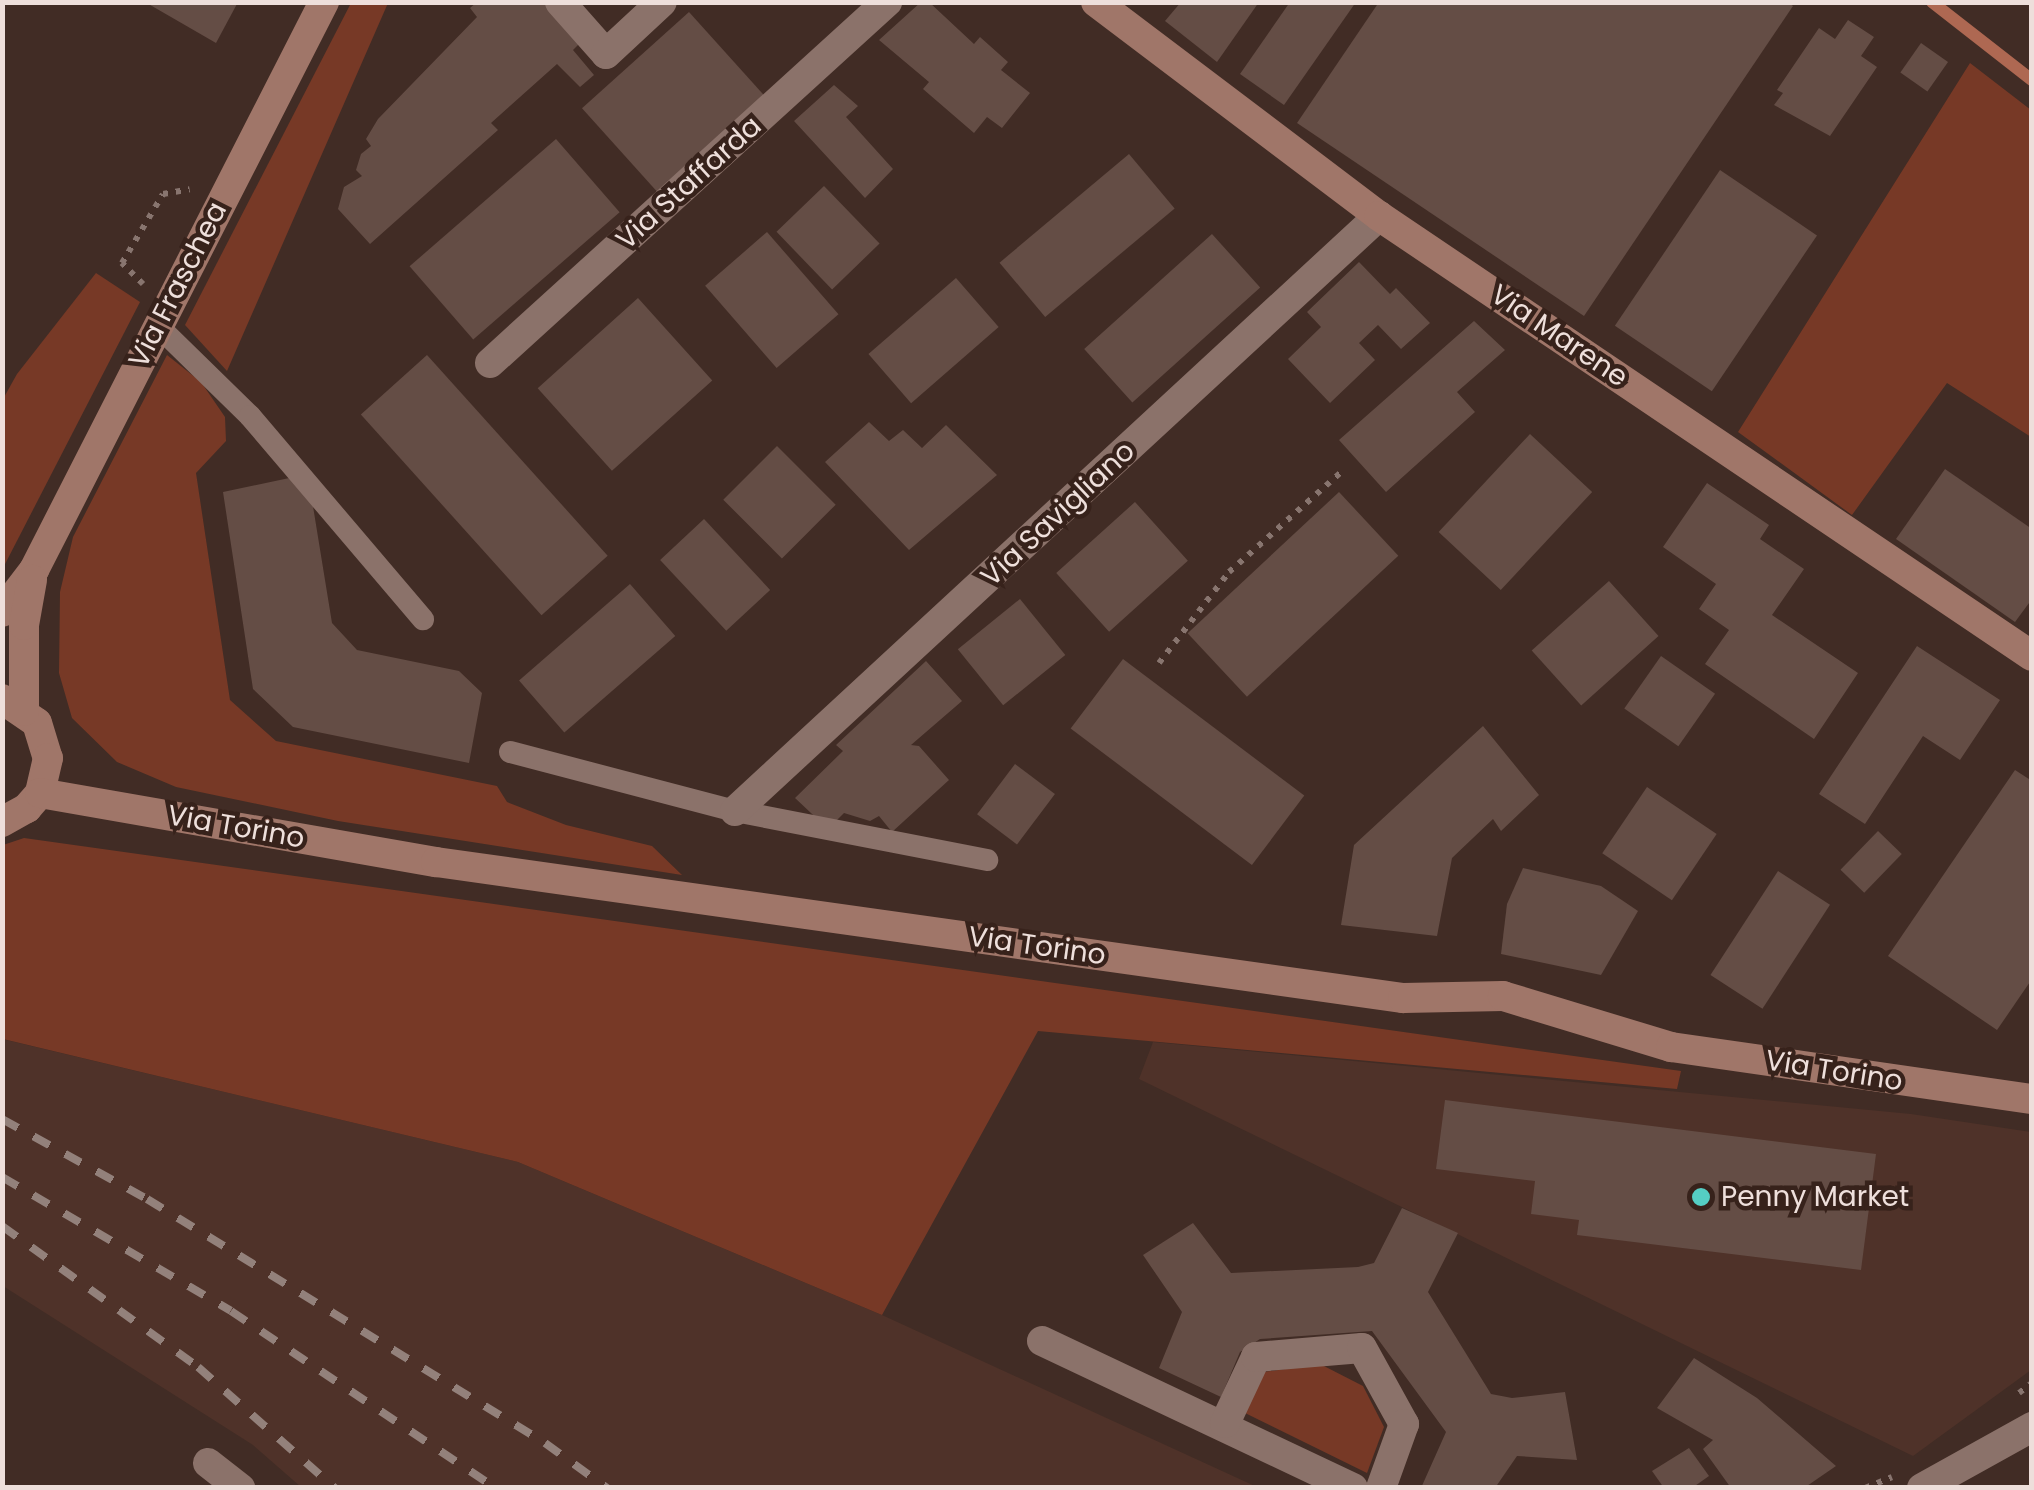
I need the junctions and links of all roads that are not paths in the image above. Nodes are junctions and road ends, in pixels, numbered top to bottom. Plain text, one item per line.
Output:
1 (324, 2) edge
2 (560, 2) edge
3 (662, 2) edge
4 (887, 2) edge
5 (1096, 2) edge
6 (1379, 216) junction
7 (162, 316) junction
8 (490, 363) dead end
9 (34, 570) junction
10 (2, 612) edge
11 (422, 619) dead end
12 (2032, 656) edge
13 (14, 705) edge
14 (510, 752) dead end
15 (40, 792) junction
16 (735, 811) junction
17 (2, 822) edge
18 (987, 860) dead end
19 (2032, 1099) edge
20 (1042, 1341) dead end
21 (1224, 1424) junction
22 (2029, 1435) edge
23 (208, 1463) dead end
24 (240, 1488) edge
25 (1354, 1488) edge
26 (1381, 1488) edge
27 (1922, 1488) edge

1 - 7 street, Via Fraschea
2 - 3 street
4 - 8 street, Via Staffarda
5 - 6 street, Via Marene
6 - 12 street, Via Marene
6 - 16 street, Via Savigliano
7 - 9 street, Via Fraschea
7 - 11 lane
9 - 10 street, Via Fraschea
9 - 13 street, Via Fraschea
13 - 15 street
14 - 16 lane
15 - 17 street
15 - 19 street, Via Torino
16 - 18 lane
20 - 21 street
21 - 25 street
21 - 26 street
22 - 27 street
23 - 24 street

